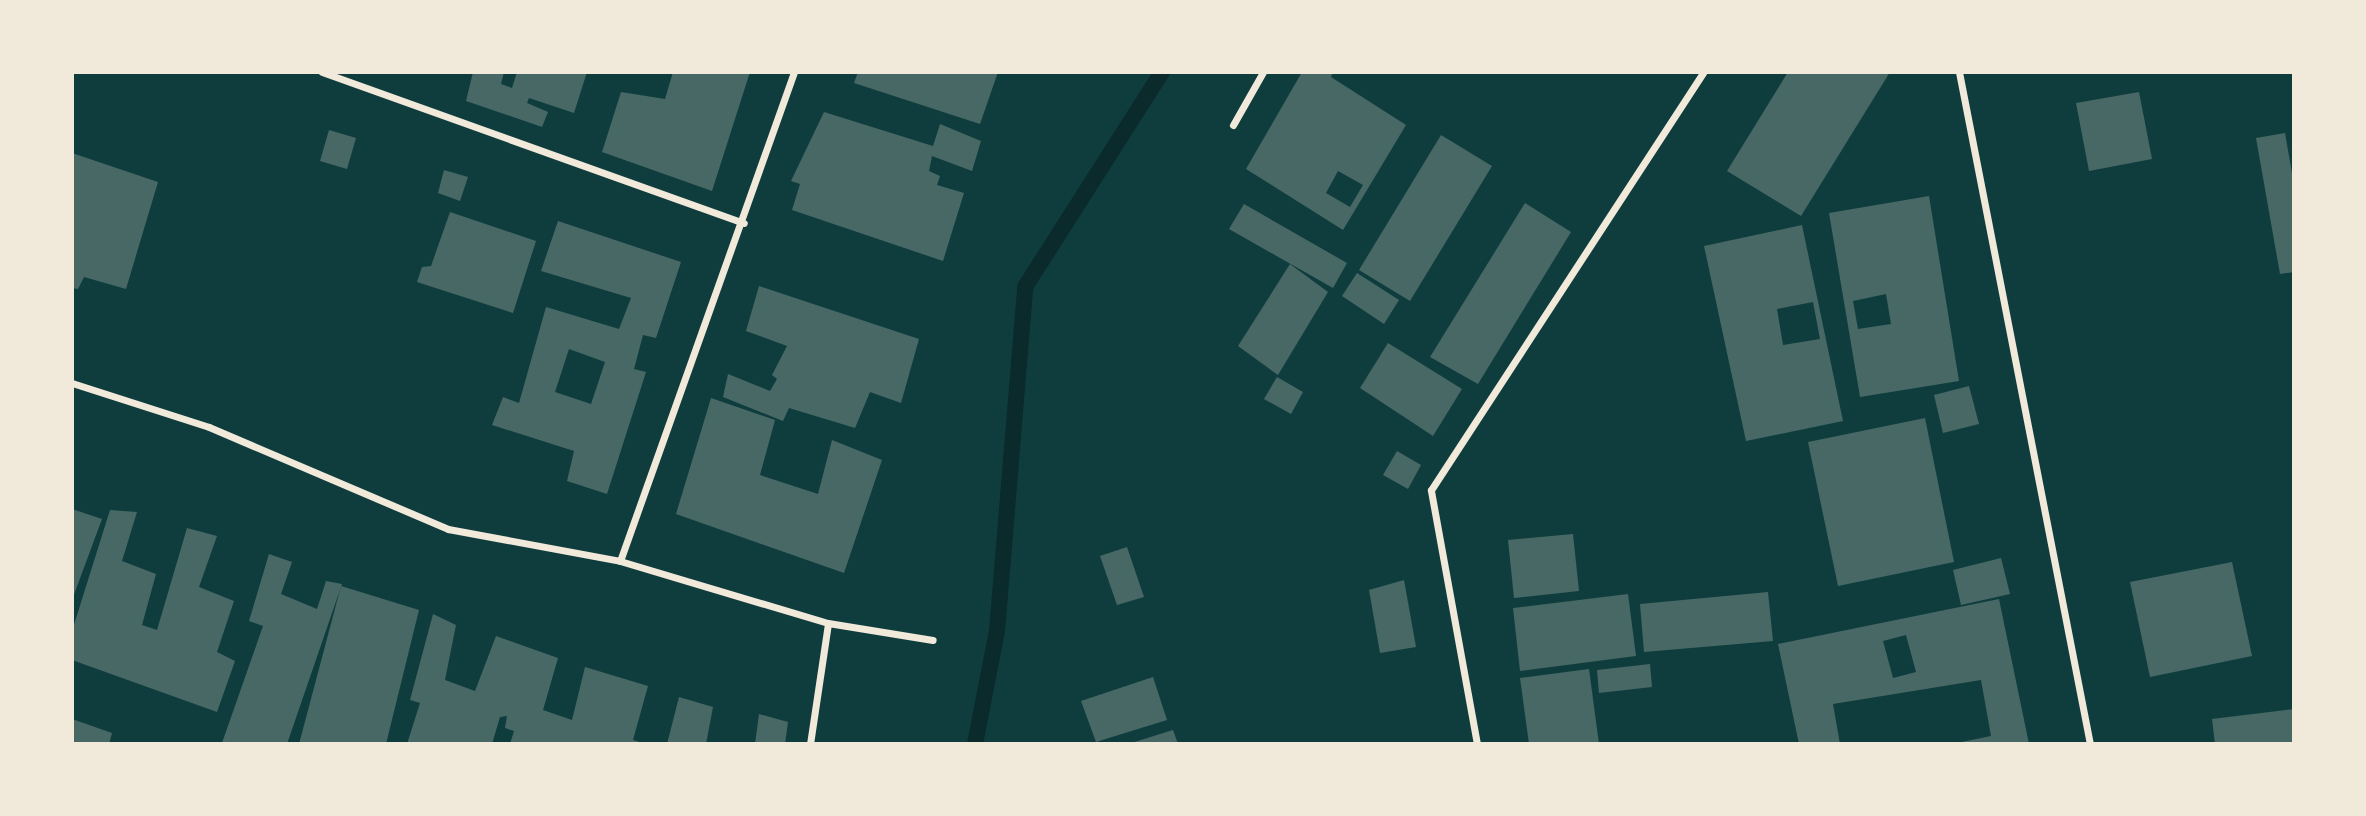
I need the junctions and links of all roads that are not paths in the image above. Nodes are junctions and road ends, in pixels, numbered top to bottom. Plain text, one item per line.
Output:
1 (322, 72) edge
2 (794, 72) edge
3 (1263, 72) edge
4 (1703, 72) edge
5 (1959, 72) edge
6 (1233, 125) dead end
7 (744, 223) junction
8 (72, 383) edge
9 (620, 561) junction
10 (828, 623) junction
11 (933, 640) dead end
12 (810, 744) edge
13 (1477, 744) edge
14 (2090, 744) edge

1 - 7 street
2 - 7 street
3 - 6 street
4 - 13 street
5 - 14 street
7 - 9 street
8 - 9 street
9 - 10 street
10 - 11 street
10 - 12 street

